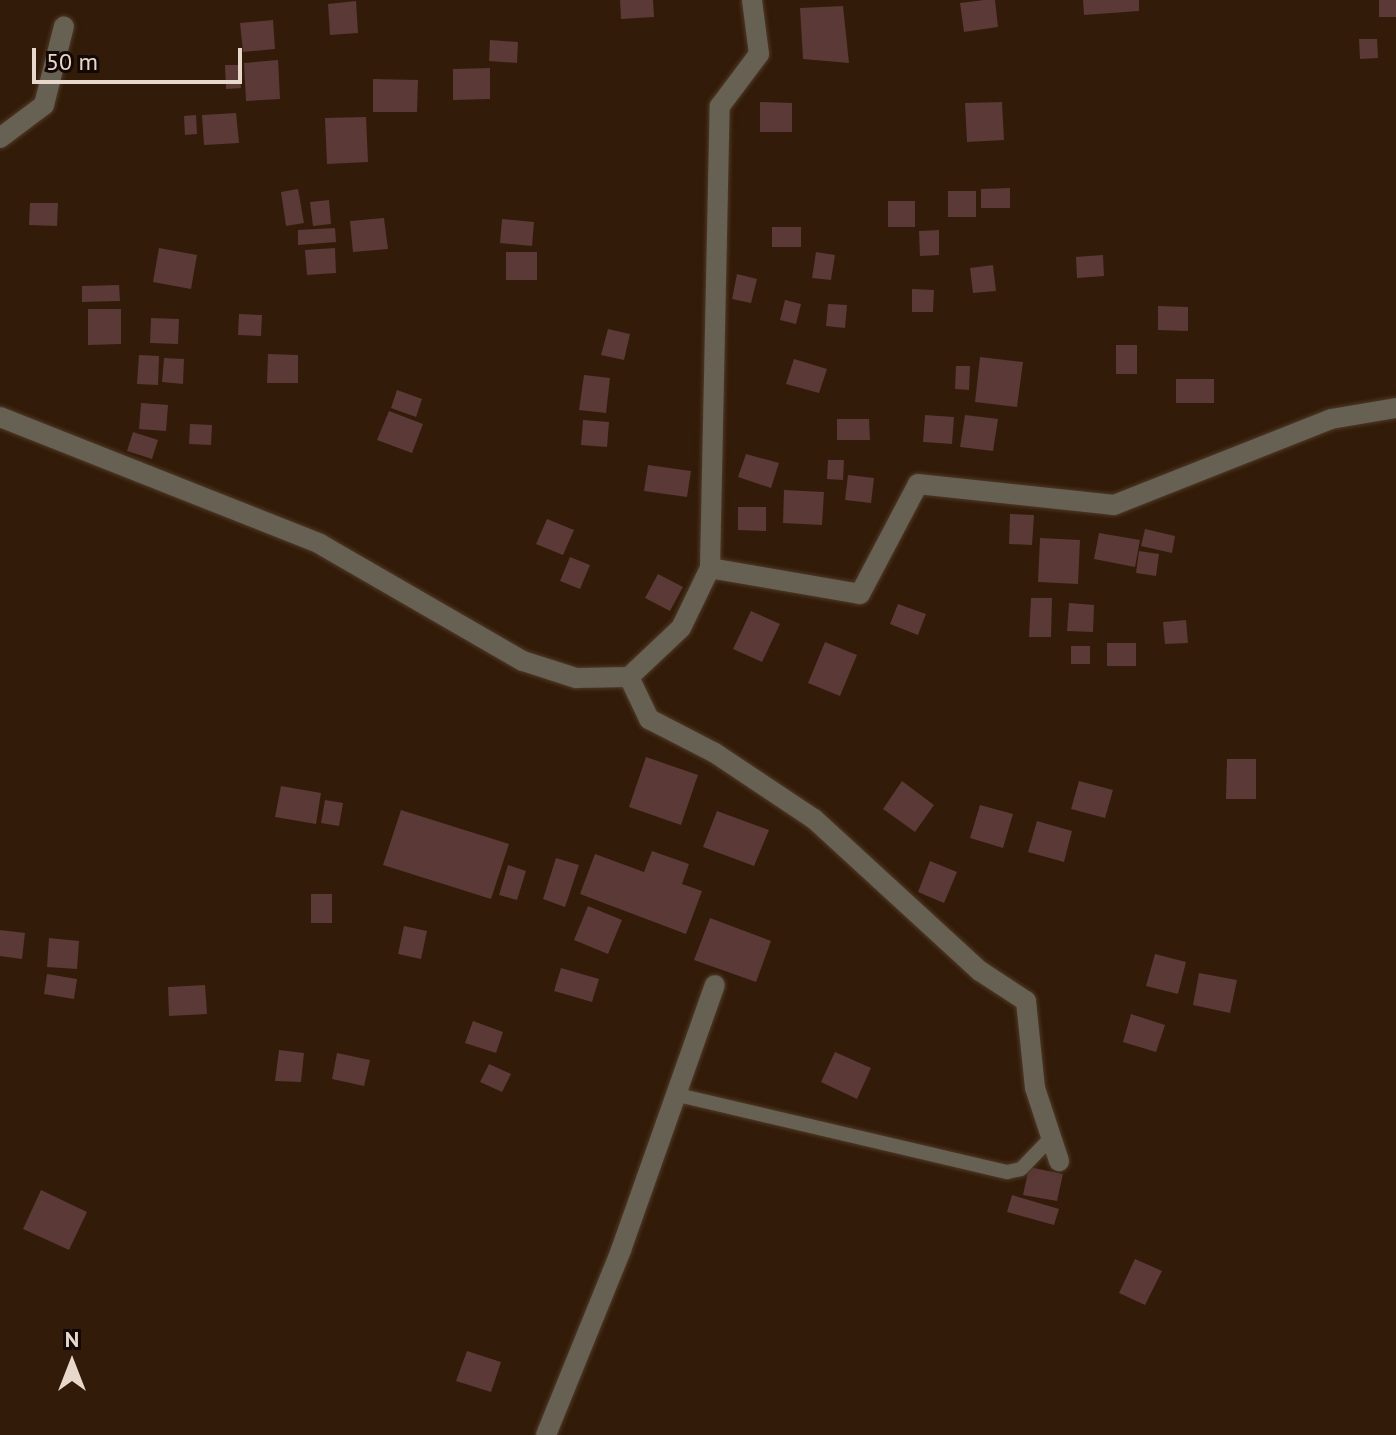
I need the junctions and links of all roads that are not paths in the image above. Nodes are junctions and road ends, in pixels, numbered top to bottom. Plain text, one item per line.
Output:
1 (752, 0) edge
2 (64, 26) dead end
3 (0, 138) edge
4 (1396, 408) edge
5 (0, 417) edge
6 (710, 568) junction
7 (629, 677) junction
8 (715, 985) dead end
9 (678, 1095) junction
10 (1049, 1140) junction
11 (1059, 1161) dead end
12 (546, 1435) edge

1 - 6 street
2 - 3 street
4 - 6 street
5 - 7 street
6 - 7 street
7 - 10 street
8 - 9 street
9 - 10 lane
9 - 12 street
10 - 11 street

